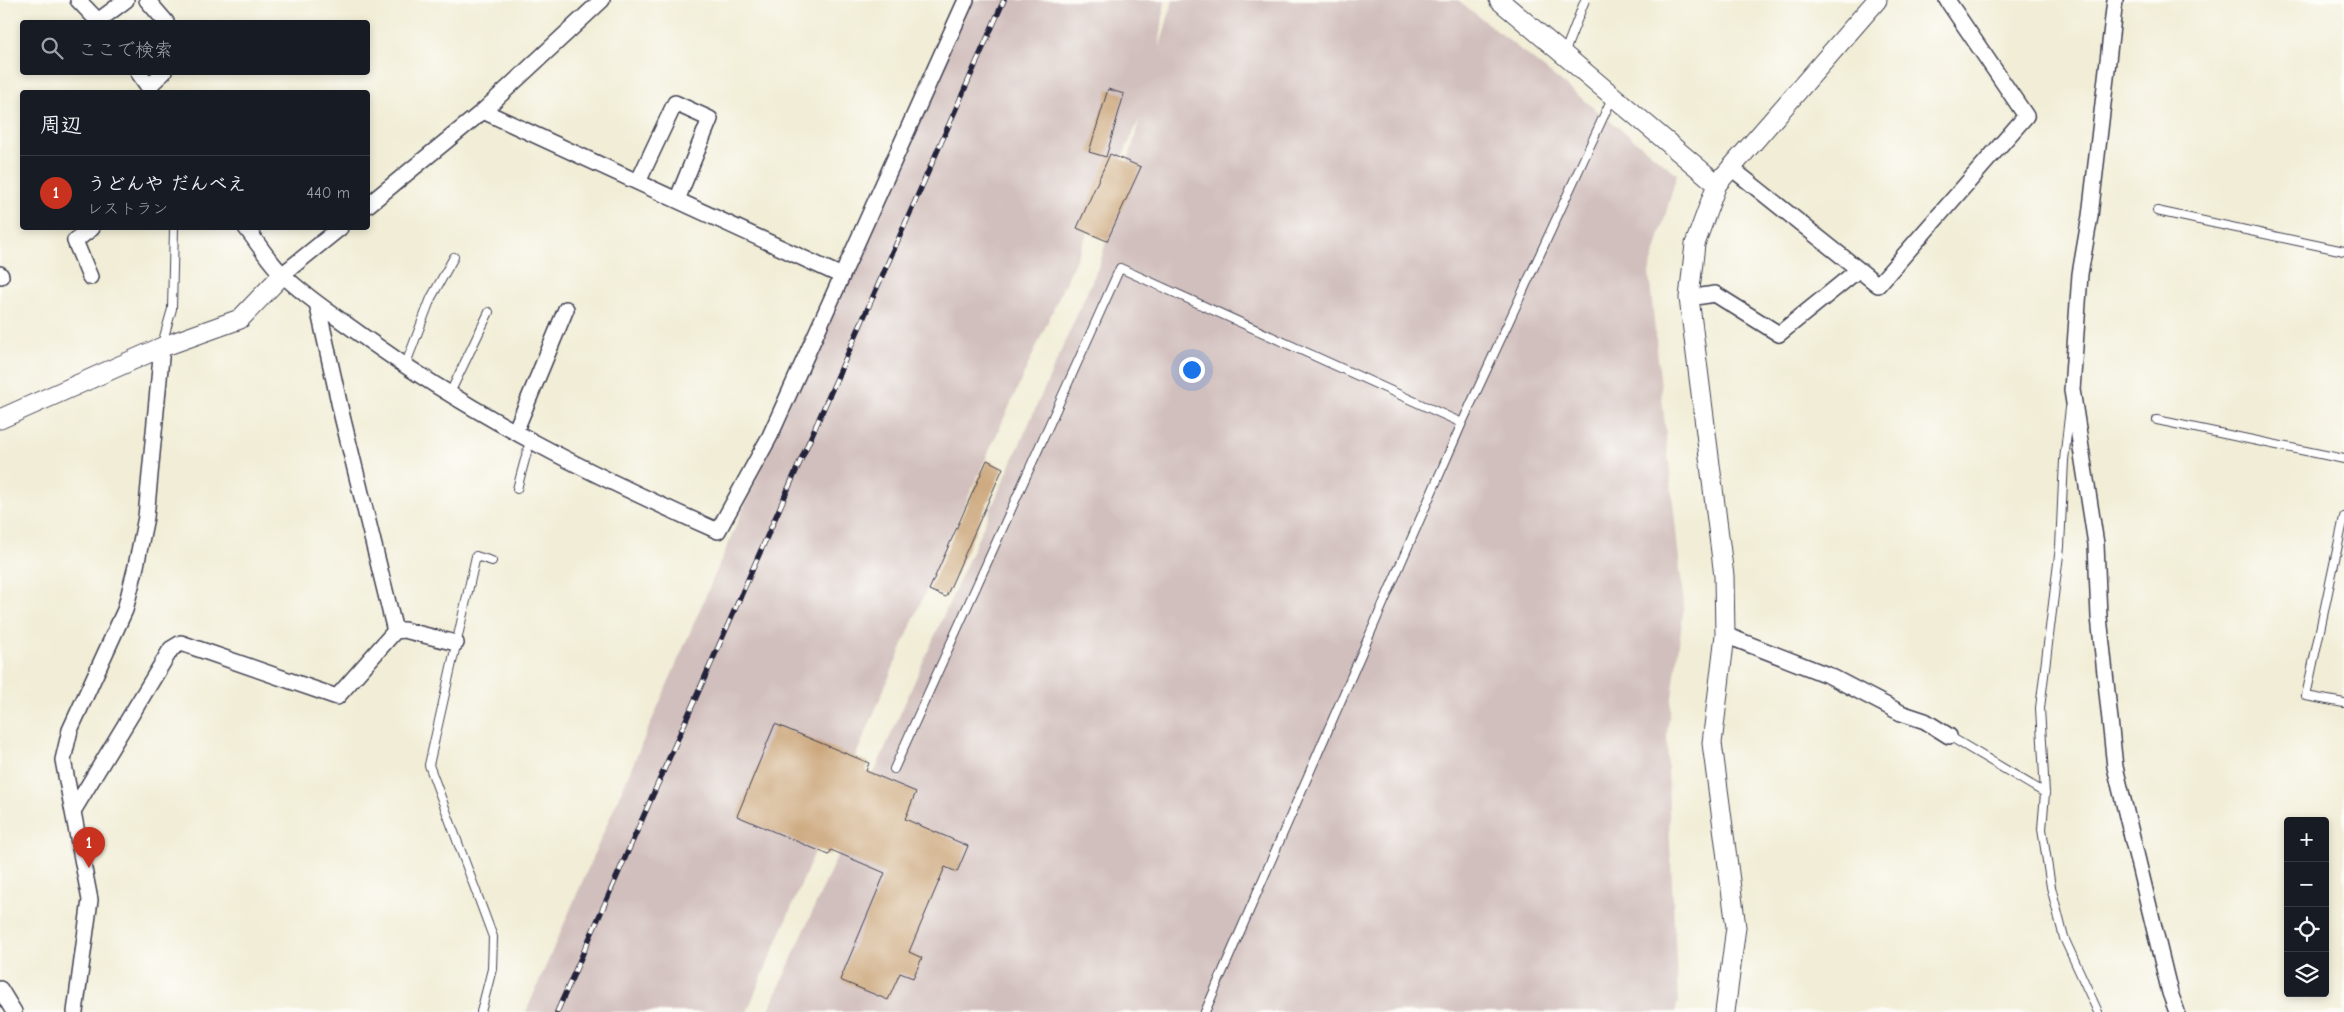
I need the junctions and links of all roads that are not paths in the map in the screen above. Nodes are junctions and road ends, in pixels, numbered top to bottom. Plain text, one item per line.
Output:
1 (78, 0) edge
2 (126, 0) edge
3 (147, 0) edge
4 (602, 0) edge
5 (966, 0) edge
6 (1499, 0) edge
7 (1584, 0) edge
8 (1877, 0) edge
9 (1947, 0) edge
10 (2115, 0) edge
11 (97, 20) edge
12 (101, 20) edge
13 (164, 20) edge
14 (1563, 55) junction
15 (140, 75) edge
16 (162, 75) edge
17 (151, 89) edge
18 (1613, 96) junction
19 (483, 111) junction
20 (1730, 167) junction
21 (638, 182) junction
22 (1717, 184) junction
23 (678, 200) junction
24 (370, 204) edge
25 (2157, 211) dead end
26 (89, 230) edge
27 (174, 230) edge
28 (248, 230) edge
29 (337, 230) edge
30 (2344, 251) edge
31 (454, 257) dead end
32 (1858, 270) junction
33 (282, 274) junction
34 (842, 276) junction
35 (90, 277) dead end
36 (1689, 298) junction
37 (317, 303) junction
38 (566, 309) dead end
39 (489, 312) dead end
40 (162, 347) junction
41 (405, 366) junction
42 (2072, 390) junction
43 (450, 393) junction
44 (0, 419) edge
45 (2157, 420) dead end
46 (1462, 423) junction
47 (515, 432) junction
48 (530, 441) junction
49 (2344, 459) edge
50 (517, 489) dead end
51 (2344, 517) edge
52 (492, 561) dead end
53 (394, 630) junction
54 (1725, 635) junction
55 (456, 643) junction
56 (2344, 703) edge
57 (1949, 736) joint
58 (894, 768) dead end
59 (2045, 793) junction
60 (73, 811) junction
61 (0, 989) edge
62 (14, 1012) edge
63 (76, 1012) edge
64 (481, 1012) edge
65 (1204, 1012) edge
66 (1725, 1012) edge
67 (2098, 1012) edge
68 (2177, 1012) edge

1 - 11 street
2 - 12 street
3 - 13 street
4 - 19 street
5 - 34 street
6 - 14 street
7 - 14 lane
8 - 20 street
9 - 32 street
10 - 42 street
14 - 18 street
15 - 17 street
16 - 17 street
18 - 22 street
18 - 46 lane
19 - 21 street
19 - 24 street
20 - 22 street
20 - 32 street
21 - 23 street
21 - 23 street
22 - 36 street
23 - 34 street
25 - 30 lane
26 - 35 street
27 - 40 lane
28 - 33 street
29 - 33 street
31 - 41 lane
32 - 36 street
33 - 37 street
33 - 40 street
34 - 48 street
36 - 54 street
37 - 41 street
37 - 53 street
38 - 47 street
39 - 43 lane
40 - 44 street
40 - 60 street
41 - 43 street
42 - 59 lane
42 - 68 street
43 - 47 street
45 - 49 lane
46 - 58 lane
46 - 65 lane
47 - 48 street
48 - 50 lane
51 - 56 lane
52 - 55 lane
53 - 55 street
53 - 60 street
54 - 57 street
54 - 66 street
55 - 64 lane
57 - 59 lane
59 - 67 lane
60 - 63 street
61 - 62 street

